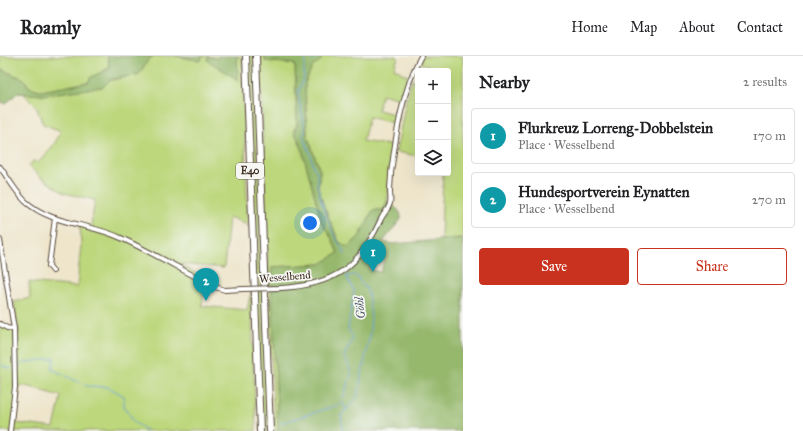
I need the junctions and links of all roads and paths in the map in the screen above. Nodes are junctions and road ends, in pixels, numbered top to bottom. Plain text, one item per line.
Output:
1 (246, 56) edge
2 (256, 56) edge
3 (421, 56) edge
4 (0, 167) edge
5 (55, 218) junction
6 (0, 240) edge
7 (53, 271) dead end
8 (0, 324) edge
9 (14, 329) junction
10 (10, 431) edge
11 (260, 431) edge
12 (270, 431) edge

1 - 11 highway, E40
2 - 12 highway, E40
3 - 5 street, Wesselbend, bridge
4 - 5 street, Wesselbend
5 - 7 street
6 - 9 street
8 - 9 street
9 - 10 street

